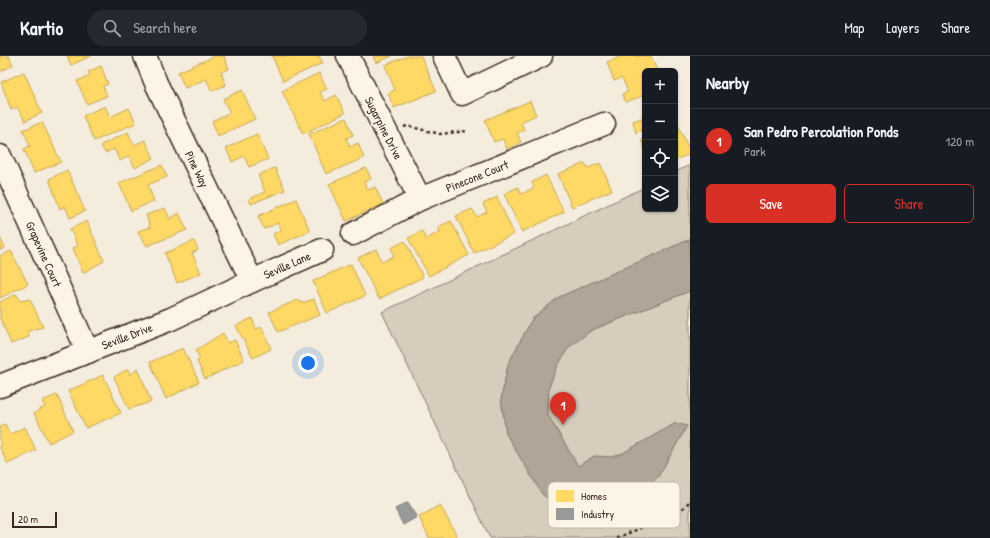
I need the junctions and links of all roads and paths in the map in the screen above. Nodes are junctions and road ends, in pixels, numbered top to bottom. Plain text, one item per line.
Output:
1 (145, 56) edge
2 (348, 56) edge
3 (444, 56) edge
4 (541, 56) edge
5 (604, 124) dead end
6 (385, 129) junction
7 (467, 131) dead end
8 (0, 156) edge
9 (420, 199) junction
10 (353, 234) dead end
11 (322, 250) dead end
12 (252, 281) junction
13 (88, 352) junction
14 (0, 386) edge
15 (690, 501) edge
16 (680, 511) edge
17 (640, 528) edge
18 (617, 538) edge

1 - 12 street, Pine Way
2 - 6 street, Sugarpine Drive
3 - 4 street
5 - 9 street, Pinecone Court
6 - 7 path
6 - 9 street, Sugarpine Drive
8 - 13 street, Grapevine Court
9 - 10 street, Pinecone Court
11 - 12 street, Seville Lane
12 - 13 street, Seville Drive
13 - 14 street, Seville Drive
15 - 16 path
17 - 18 path

